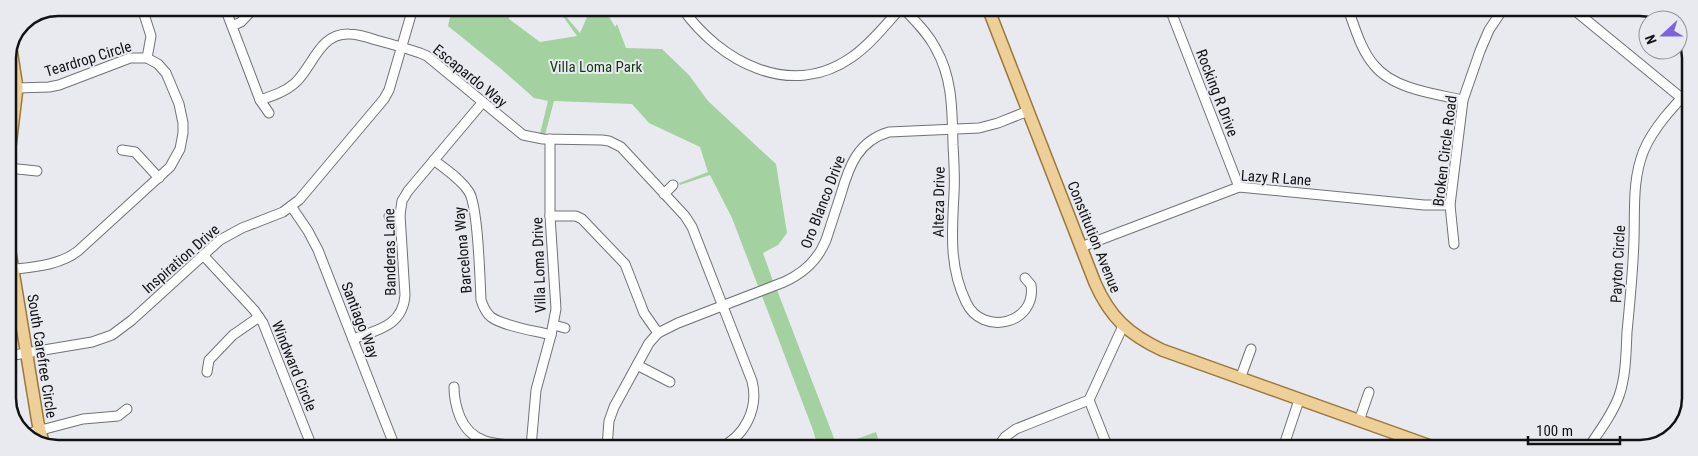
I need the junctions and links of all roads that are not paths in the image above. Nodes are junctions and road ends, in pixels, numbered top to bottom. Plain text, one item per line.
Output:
1 (145, 16) edge
2 (228, 16) edge
3 (247, 16) edge
4 (411, 16) edge
5 (689, 16) edge
6 (894, 16) edge
7 (909, 16) edge
8 (991, 16) edge
9 (1173, 16) edge
10 (1351, 16) edge
11 (1498, 16) edge
12 (1582, 16) edge
13 (232, 26) junction
14 (402, 47) junction
15 (147, 58) junction
16 (16, 82) edge
17 (17, 88) junction
18 (16, 93) edge
19 (1682, 98) joint
20 (260, 100) junction
21 (1463, 100) junction
22 (482, 103) junction
23 (1028, 111) junction
24 (269, 114) dead end
25 (952, 130) junction
26 (550, 139) junction
27 (122, 150) dead end
28 (434, 160) junction
29 (16, 169) edge
30 (37, 171) dead end
31 (159, 178) junction
32 (673, 185) dead end
33 (1239, 187) junction
34 (664, 194) junction
35 (1450, 205) junction
36 (291, 206) junction
37 (400, 215) junction
38 (389, 216) dead end
39 (550, 216) junction
40 (1454, 244) dead end
41 (1081, 248) junction
42 (203, 255) junction
43 (16, 269) edge
44 (1025, 278) dead end
45 (16, 301) edge
46 (724, 305) junction
47 (259, 317) junction
48 (554, 325) junction
49 (1124, 326) junction
50 (565, 328) dead end
51 (658, 333) junction
52 (551, 335) junction
53 (353, 339) junction
54 (1251, 349) dead end
55 (26, 353) junction
56 (16, 355) edge
57 (637, 364) junction
58 (207, 372) dead end
59 (1240, 379) junction
60 (670, 382) dead end
61 (454, 387) dead end
62 (1369, 392) dead end
63 (1089, 400) junction
64 (1299, 400) junction
65 (127, 409) dead end
66 (750, 418) junction
67 (1359, 421) junction
68 (759, 422) dead end
69 (40, 430) junction
70 (34, 432) edge
71 (42, 437) edge
72 (309, 440) edge
73 (392, 440) edge
74 (477, 440) edge
75 (532, 440) edge
76 (608, 440) edge
77 (731, 440) edge
78 (1002, 440) edge
79 (1105, 440) edge
80 (1286, 440) edge
81 (1413, 440) edge
82 (1593, 440) edge

1 - 15 street
2 - 13 street
3 - 13 street
4 - 14 street, Inspiration Drive
5 - 6 street
7 - 25 street, Alteza Drive
8 - 23 main road, Constitution Avenue
9 - 33 street, Rocking R Drive
10 - 21 street
11 - 21 street, Broken Circle Road
12 - 19 street
13 - 20 street
14 - 20 street, Escapardo Way
14 - 22 street, Escapardo Way
14 - 36 street, Inspiration Drive
15 - 17 street, Teardrop Circle
15 - 31 street, Teardrop Circle
16 - 17 main road
17 - 18 main road
19 - 82 street, Payton Circle
20 - 24 street
21 - 35 street, Broken Circle Road
22 - 26 street, Escapardo Way
22 - 28 street, Banderas Lane
23 - 25 street, Oro Blanco Drive
23 - 41 main road, Constitution Avenue
25 - 44 street, Alteza Drive
25 - 46 street, Oro Blanco Drive
26 - 34 street, Escapardo Way
26 - 39 street, Villa Loma Drive
27 - 31 street
28 - 37 street, Banderas Lane
28 - 52 street, Barcelona Way
29 - 30 street
31 - 43 street, Teardrop Circle
32 - 34 street
33 - 35 street, Lazy R Lane
33 - 41 street, Lazy R Lane
34 - 46 street, Escapardo Way
35 - 40 street, Broken Circle Road
36 - 42 street, Inspiration Drive
36 - 53 street, Santiago Way
37 - 38 street
37 - 53 street, Banderas Lane
39 - 48 street, Villa Loma Drive
39 - 51 street
41 - 49 main road, Constitution Avenue
42 - 47 street, Windward Circle
42 - 55 street, Inspiration Drive
45 - 55 main road, South Carefree Circle
46 - 51 street, Oro Blanco Drive
46 - 66 street, Escapardo Way
47 - 58 street
47 - 72 street, Windward Circle
48 - 50 street
48 - 52 street, Villa Loma Drive
49 - 59 main road, Constitution Avenue
49 - 63 street
51 - 57 street, Oro Blanco Drive
52 - 75 street, Villa Loma Drive
53 - 73 street, Santiago Way
54 - 59 street
55 - 56 street, Inspiration Drive
55 - 69 main road, South Carefree Circle
57 - 60 street
57 - 76 street, Oro Blanco Drive
59 - 64 main road, Constitution Avenue
61 - 74 street
62 - 67 street
63 - 78 street
63 - 79 street
64 - 67 main road, Constitution Avenue
64 - 80 street
65 - 69 street
66 - 68 street
66 - 77 street, Escapardo Way
67 - 81 main road, Constitution Avenue
69 - 70 street
69 - 71 main road, South Carefree Circle

